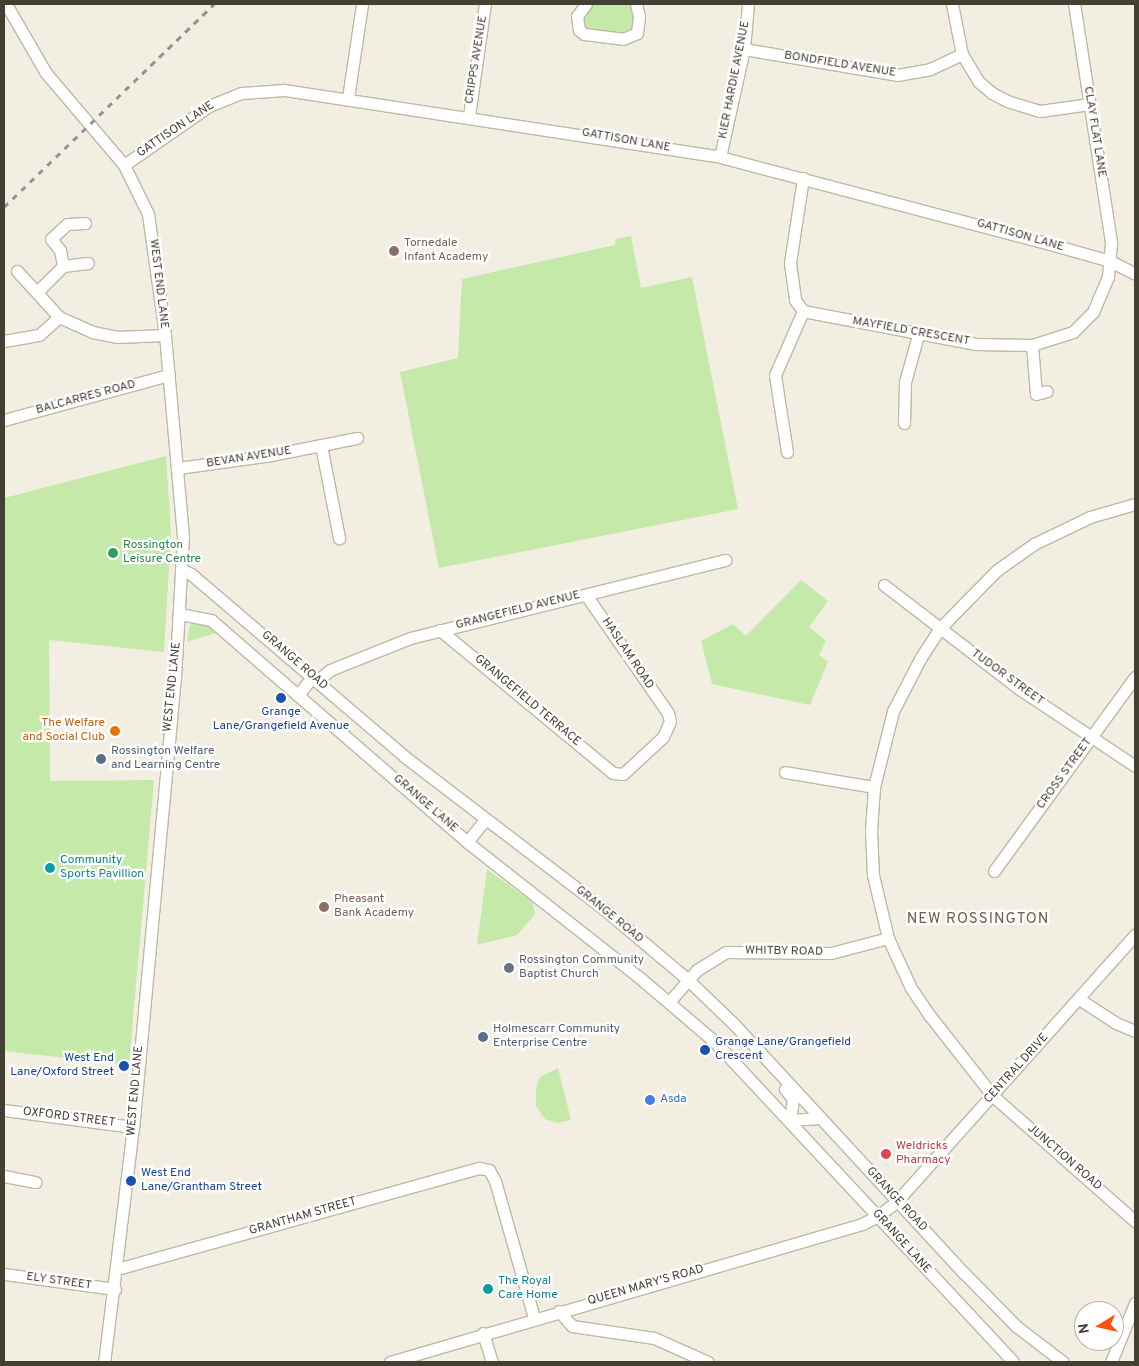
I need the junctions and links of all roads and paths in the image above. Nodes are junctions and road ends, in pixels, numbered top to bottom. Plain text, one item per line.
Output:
1 (6, 4) edge
2 (362, 4) edge
3 (485, 4) edge
4 (586, 4) edge
5 (636, 4) edge
6 (748, 4) edge
7 (952, 4) edge
8 (1074, 4) edge
9 (744, 49) junction
10 (962, 54) junction
11 (348, 98) junction
12 (1090, 104) junction
13 (469, 116) junction
14 (720, 157) junction
15 (124, 165) junction
16 (803, 178) junction
17 (85, 223) dead end
18 (1110, 261) junction
19 (88, 263) dead end
20 (63, 266) junction
21 (18, 271) dead end
22 (1135, 274) edge
23 (37, 292) junction
24 (803, 311) junction
25 (59, 317) junction
26 (165, 334) junction
27 (918, 335) junction
28 (4, 341) edge
29 (1032, 345) junction
30 (169, 375) junction
31 (1047, 391) dead end
32 (4, 420) edge
33 (904, 423) dead end
34 (357, 438) dead end
35 (321, 445) junction
36 (787, 452) dead end
37 (178, 468) junction
38 (1135, 504) edge
39 (339, 538) dead end
40 (726, 560) dead end
41 (183, 570) junction
42 (884, 585) dead end
43 (586, 595) junction
44 (180, 614) junction
45 (940, 628) junction
46 (440, 630) junction
47 (1135, 677) edge
48 (315, 679) junction
49 (298, 695) junction
50 (1092, 737) junction
51 (1135, 766) edge
52 (785, 772) dead end
53 (613, 773) joint
54 (874, 787) junction
55 (485, 820) junction
56 (467, 842) junction
57 (994, 871) dead end
58 (1135, 935) edge
59 (888, 938) junction
60 (687, 979) junction
61 (1079, 999) junction
62 (669, 1002) junction
63 (1135, 1031) edge
64 (766, 1058) junction
65 (993, 1096) junction
66 (4, 1110) edge
67 (820, 1118) junction
68 (790, 1120) junction
69 (133, 1127) junction
70 (4, 1176) edge
71 (35, 1182) dead end
72 (897, 1201) junction
73 (878, 1216) junction
74 (1135, 1221) edge
75 (117, 1269) junction
76 (4, 1274) edge
77 (115, 1289) junction
78 (1135, 1303) edge
79 (559, 1311) junction
80 (534, 1318) junction
81 (483, 1333) junction
82 (104, 1362) edge
83 (390, 1362) edge
84 (492, 1362) edge
85 (708, 1362) edge
86 (1013, 1362) edge
87 (1063, 1362) edge
88 (1111, 1362) edge

1 - 15 street, WEST END LANE
2 - 11 street
3 - 13 street, CRIPPS AVENUE
4 - 5 street
6 - 9 street, KIER HARDIE AVENUE
7 - 10 street
8 - 12 street, CLAY FLAT LANE
9 - 10 street, BONDFIELD AVENUE
9 - 14 street, KIER HARDIE AVENUE
10 - 12 street
11 - 13 street, GATTISON LANE
11 - 15 street, GATTISON LANE
12 - 18 street, CLAY FLAT LANE
13 - 14 street, GATTISON LANE
14 - 16 street, GATTISON LANE
15 - 26 street, WEST END LANE
16 - 18 street, GATTISON LANE
16 - 24 street
17 - 20 street
18 - 22 street, GATTISON LANE
18 - 29 street, MAYFIELD CRESCENT
19 - 20 street
20 - 23 street
21 - 23 street
23 - 25 street
24 - 27 street, MAYFIELD CRESCENT
24 - 36 street
25 - 26 street
25 - 28 street
26 - 30 street, WEST END LANE
27 - 29 street, MAYFIELD CRESCENT
27 - 33 street
29 - 31 street
30 - 32 street, BALCARRES ROAD
30 - 37 street, WEST END LANE
34 - 35 street, BEVAN AVENUE
35 - 37 street, BEVAN AVENUE
35 - 39 street
37 - 41 street, WEST END LANE
38 - 45 street, JUNCTION ROAD
40 - 43 street, GRANGEFIELD AVENUE
41 - 44 street, WEST END LANE
41 - 48 street, GRANGE ROAD
42 - 45 street, TUDOR STREET
43 - 46 street, GRANGEFIELD AVENUE
43 - 53 street, HASLAM ROAD
44 - 49 street, GRANGE LANE
44 - 69 street, WEST END LANE
45 - 50 street, TUDOR STREET
45 - 54 street, JUNCTION ROAD
46 - 48 street, GRANGEFIELD AVENUE
46 - 53 street, GRANGEFIELD TERRACE
47 - 50 street, CROSS STREET
48 - 49 street, GRANGEFIELD AVENUE
48 - 55 street, GRANGE ROAD
49 - 56 street, GRANGE LANE
50 - 51 street, TUDOR STREET
50 - 57 street, CROSS STREET
52 - 54 street
54 - 59 street, JUNCTION ROAD
55 - 56 street
55 - 60 street, GRANGE ROAD
56 - 62 street, GRANGE LANE
58 - 61 street, CENTRAL DRIVE
59 - 60 street, WHITBY ROAD
59 - 65 street, JUNCTION ROAD
60 - 62 street
60 - 64 street, GRANGE ROAD
61 - 63 street
61 - 65 street, CENTRAL DRIVE
62 - 68 street, GRANGE LANE
64 - 67 street, GRANGE ROAD
64 - 68 street
65 - 72 street, CENTRAL DRIVE
65 - 74 street, JUNCTION ROAD
66 - 69 street, OXFORD STREET
67 - 68 street
67 - 72 street, GRANGE ROAD
68 - 73 street, GRANGE LANE
69 - 75 street, WEST END LANE
70 - 71 street
72 - 73 street, QUEEN MARY'S ROAD
72 - 87 street, GRANGE ROAD
73 - 79 street, QUEEN MARY'S ROAD
73 - 86 street, GRANGE LANE
75 - 77 street, WEST END LANE
75 - 80 street, GRANTHAM STREET
76 - 77 street, ELY STREET
77 - 82 street, WEST END LANE
78 - 88 street
79 - 80 street, QUEEN MARY'S ROAD
79 - 85 street
80 - 81 street, QUEEN MARY'S ROAD
81 - 83 street, QUEEN MARY'S ROAD
81 - 84 street

